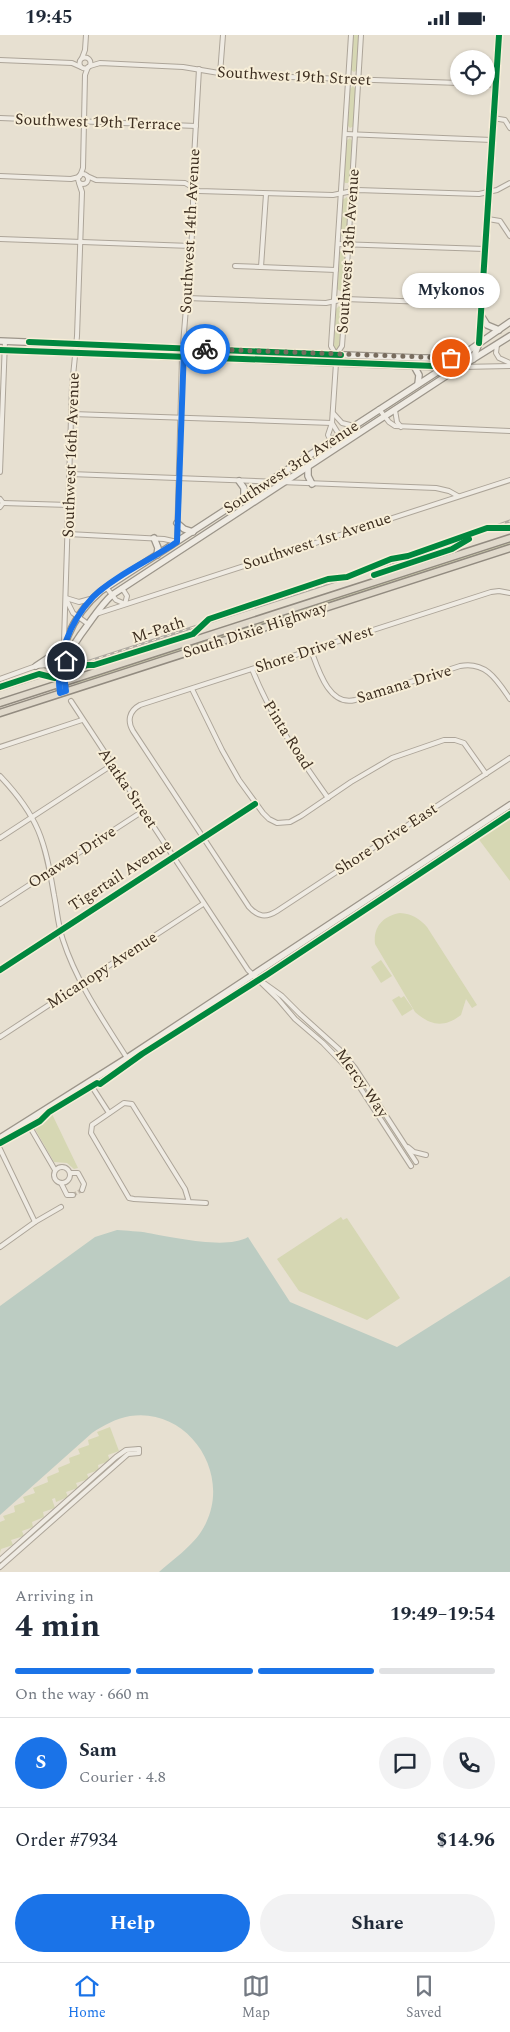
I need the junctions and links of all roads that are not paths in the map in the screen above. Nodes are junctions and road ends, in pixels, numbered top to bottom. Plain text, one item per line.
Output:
1 (86, 35) edge
2 (223, 35) edge
3 (351, 35) edge
4 (361, 35) edge
5 (499, 35) edge
6 (86, 50) junction
7 (82, 59) junction
8 (89, 59) junction
9 (0, 60) edge
10 (72, 63) junction
11 (100, 63) junction
12 (82, 67) junction
13 (89, 67) junction
14 (199, 69) junction
15 (220, 74) junction
16 (85, 75) junction
17 (348, 79) junction
18 (359, 80) junction
19 (450, 83) edge
20 (496, 85) joint
21 (493, 117) junction
22 (0, 118) edge
23 (84, 121) junction
24 (196, 126) junction
25 (510, 128) edge
26 (345, 134) junction
27 (355, 134) junction
28 (492, 140) junction
29 (82, 168) junction
30 (0, 176) edge
31 (79, 176) junction
32 (86, 176) junction
33 (70, 179) junction
34 (96, 180) junction
35 (79, 182) junction
36 (86, 183) junction
37 (510, 183) edge
38 (193, 187) junction
39 (352, 190) junction
40 (82, 191) junction
41 (266, 193) junction
42 (341, 193) junction
43 (488, 193) junction
44 (488, 219) junction
45 (510, 236) edge
46 (0, 239) edge
47 (80, 242) junction
48 (338, 244) junction
49 (348, 244) junction
50 (191, 246) junction
51 (486, 249) junction
52 (235, 266) dead end
53 (261, 267) junction
54 (336, 270) junction
55 (187, 298) junction
56 (345, 299) junction
57 (334, 301) junction
58 (482, 304) junction
59 (482, 317) junction
60 (510, 322) edge
61 (499, 330) junction
62 (510, 336) edge
63 (2, 341) edge
64 (480, 343) junction
65 (76, 344) junction
66 (497, 345) junction
67 (184, 348) junction
68 (2, 350) edge
69 (75, 353) junction
70 (336, 355) junction
71 (461, 356) junction
72 (182, 357) junction
73 (472, 361) junction
74 (336, 363) junction
75 (510, 365) edge
76 (414, 366) junction
77 (445, 367) junction
78 (461, 367) junction
79 (418, 384) junction
80 (379, 409) junction
81 (395, 410) junction
82 (332, 413) junction
83 (72, 414) junction
84 (385, 417) junction
85 (180, 418) junction
86 (332, 423) junction
87 (354, 426) junction
88 (401, 427) junction
89 (510, 431) edge
90 (339, 435) junction
91 (330, 442) junction
92 (344, 443) junction
93 (335, 449) junction
94 (308, 466) junction
95 (0, 472) edge
96 (70, 474) junction
97 (179, 479) junction
98 (510, 480) edge
99 (239, 481) junction
100 (268, 482) junction
101 (283, 483) junction
102 (312, 483) junction
103 (458, 496) junction
104 (244, 498) junction
105 (2, 501) edge
106 (69, 505) junction
107 (0, 507) edge
108 (177, 523) junction
109 (192, 532) junction
110 (68, 534) junction
111 (154, 538) junction
112 (510, 538) edge
113 (177, 542) junction
114 (510, 548) edge
115 (182, 549) junction
116 (157, 555) junction
117 (106, 587) junction
118 (122, 588) junction
119 (508, 593) edge
120 (112, 595) junction
121 (92, 598) junction
122 (66, 599) junction
123 (125, 603) junction
124 (95, 614) junction
125 (78, 618) junction
126 (88, 624) junction
127 (64, 646) junction
128 (311, 650) junction
129 (64, 658) junction
130 (47, 665) junction
131 (36, 666) junction
132 (252, 669) junction
133 (59, 671) junction
134 (82, 676) junction
135 (0, 679) edge
136 (61, 683) junction
137 (192, 689) junction
138 (63, 692) junction
139 (510, 699) edge
140 (71, 701) dead end
141 (0, 703) edge
142 (0, 713) edge
143 (82, 720) junction
144 (0, 747) edge
145 (510, 758) edge
146 (112, 765) junction
147 (486, 774) junction
148 (0, 776) edge
149 (328, 798) junction
150 (255, 804) junction
151 (510, 805) edge
152 (143, 811) junction
153 (33, 817) junction
154 (203, 837) junction
155 (0, 838) edge
156 (173, 857) junction
157 (50, 871) junction
158 (0, 904) edge
159 (203, 904) junction
160 (60, 931) junction
161 (0, 970) edge
162 (252, 975) junction
163 (81, 983) junction
164 (298, 1012) junction
165 (295, 1019) junction
166 (0, 1037) edge
167 (331, 1040) junction
168 (323, 1043) junction
169 (127, 1058) junction
170 (88, 1082) junction
171 (376, 1100) junction
172 (370, 1104) junction
173 (109, 1113) junction
174 (27, 1122) junction
175 (0, 1138) edge
176 (404, 1144) junction
177 (398, 1146) junction
178 (0, 1149) edge
179 (426, 1155) dead end
180 (416, 1162) dead end
181 (411, 1166) dead end
182 (55, 1170) junction
183 (70, 1173) junction
184 (61, 1183) junction
185 (82, 1190) dead end
186 (73, 1195) dead end
187 (190, 1202) junction
188 (206, 1203) dead end
189 (61, 1207) dead end
190 (35, 1221) junction
191 (0, 1247) edge
192 (0, 1560) edge
193 (0, 1567) edge

1 - 6 street
2 - 15 street
3 - 17 street, Southwest 13th Avenue
4 - 18 street, Southwest 13th Avenue
5 - 20 main road
6 - 7 street
6 - 8 street
7 - 8 street
7 - 10 street
7 - 12 street
8 - 11 street, Southwest 19th Street
8 - 13 street
9 - 10 street
10 - 12 street
11 - 13 street, Southwest 19th Street
11 - 14 street, Southwest 19th Street
12 - 13 street, Southwest 19th Street
12 - 16 street
13 - 16 street
14 - 15 street, Southwest 19th Street
14 - 24 street, Southwest 14th Avenue
15 - 17 street, Southwest 19th Street
16 - 23 street
17 - 18 street, Southwest 19th Street
17 - 26 street, Southwest 13th Avenue
18 - 19 street, Southwest 19th Street
18 - 27 street, Southwest 13th Avenue
20 - 21 main road
21 - 25 street
21 - 28 main road
22 - 23 street, Southwest 19th Terrace
23 - 24 street, Southwest 19th Terrace
23 - 29 street
24 - 38 street, Southwest 14th Avenue
26 - 27 street
26 - 42 street, Southwest 13th Avenue
27 - 28 street
27 - 39 street, Southwest 13th Avenue
28 - 43 main road
29 - 31 street
29 - 32 street
30 - 33 street
31 - 32 street
31 - 33 street
31 - 35 street
32 - 34 street
32 - 36 street
33 - 35 street
34 - 36 street
34 - 38 street
35 - 36 street
35 - 40 street, Southwest 16th Avenue
36 - 40 street, Southwest 16th Avenue
37 - 43 street
38 - 41 street
38 - 50 street, Southwest 14th Avenue
39 - 42 street
39 - 43 street
39 - 49 street, Southwest 13th Avenue
40 - 47 street, Southwest 16th Avenue
41 - 42 street
41 - 53 street
42 - 48 street, Southwest 13th Avenue
43 - 44 main road
44 - 45 street
44 - 51 main road
46 - 47 street
47 - 50 street
47 - 65 street, Southwest 16th Avenue
48 - 49 street
48 - 54 street, Southwest 13th Avenue
49 - 51 street
49 - 56 street, Southwest 13th Avenue
50 - 55 street, Southwest 14th Avenue
51 - 58 main road
52 - 53 street
53 - 54 street
54 - 57 street, Southwest 13th Avenue
55 - 57 street
55 - 67 street, Southwest 14th Avenue
56 - 57 street
56 - 58 street
56 - 70 street, Southwest 13th Avenue
57 - 70 street, Southwest 13th Avenue
58 - 59 main road
59 - 61 main road
59 - 64 main road
60 - 61 main road, Southwest 3rd Avenue
61 - 64 main road, Southwest 3rd Avenue
62 - 66 main road, Southwest 3rd Avenue
63 - 65 main road
63 - 68 street
64 - 71 main road, Southwest 3rd Avenue
64 - 73 main road
65 - 67 main road
65 - 69 street, Southwest 16th Avenue
66 - 73 main road, Southwest 3rd Avenue
66 - 75 street
67 - 70 main road
67 - 72 street, Southwest 14th Avenue
68 - 69 main road
68 - 95 street
69 - 72 main road
69 - 83 street, Southwest 16th Avenue
70 - 71 main road
71 - 77 main road, Southwest 3rd Avenue
72 - 74 main road
72 - 85 street, Southwest 14th Avenue
73 - 78 main road, Southwest 3rd Avenue
74 - 76 main road
74 - 82 street
75 - 78 street
76 - 77 main road
76 - 79 main road
77 - 78 main road
77 - 79 main road, Southwest 3rd Avenue
78 - 81 main road, Southwest 3rd Avenue
79 - 80 main road, Southwest 3rd Avenue
80 - 84 street
80 - 87 main road, Southwest 3rd Avenue
81 - 84 main road, Southwest 3rd Avenue
81 - 88 street
82 - 86 street
82 - 87 street
83 - 85 street
83 - 96 street, Southwest 16th Avenue
84 - 88 street
84 - 92 main road, Southwest 3rd Avenue
85 - 86 street
85 - 97 street, Southwest 14th Avenue
86 - 90 street
86 - 91 street
87 - 90 main road, Southwest 3rd Avenue
88 - 89 street
90 - 91 main road, Southwest 3rd Avenue
90 - 92 street
91 - 93 street
91 - 100 main road, Southwest 3rd Avenue
92 - 93 main road, Southwest 3rd Avenue
93 - 94 main road, Southwest 3rd Avenue
94 - 101 main road, Southwest 3rd Avenue
94 - 102 main road
96 - 97 street
96 - 106 street, Southwest 16th Avenue
97 - 99 street
97 - 108 street, Southwest 14th Avenue
98 - 103 street, Southwest 1st Avenue
99 - 100 street
99 - 104 main road
100 - 101 street
100 - 104 main road, Southwest 3rd Avenue
101 - 102 street
101 - 115 main road, Southwest 3rd Avenue
102 - 103 street
103 - 123 street, Southwest 1st Avenue
104 - 109 main road, Southwest 3rd Avenue
105 - 106 street
105 - 107 street
106 - 110 street, Southwest 16th Avenue
108 - 109 main road
108 - 113 street, Southwest 14th Avenue
109 - 113 main road, Southwest 3rd Avenue
110 - 111 street
110 - 122 street, Southwest 16th Avenue
111 - 113 street
111 - 116 main road
112 - 134 highway, South Dixie Highway
113 - 115 main road
113 - 116 main road, Southwest 3rd Avenue
114 - 138 highway, South Dixie Highway
115 - 118 main road, Southwest 3rd Avenue
116 - 117 main road, Southwest 3rd Avenue
117 - 120 street
117 - 121 main road, Southwest 3rd Avenue
118 - 120 main road, Southwest 3rd Avenue
118 - 123 street
119 - 128 street, Shore Drive West
120 - 123 street
120 - 124 main road, Southwest 3rd Avenue
121 - 122 street
121 - 125 main road, Southwest 3rd Avenue
122 - 125 street
122 - 127 street, Southwest 16th Avenue
123 - 124 street, Southwest 1st Avenue
124 - 126 main road, Southwest 3rd Avenue
125 - 126 street
125 - 127 main road, Southwest 16th Avenue
126 - 129 main road, Southwest 16th Avenue
127 - 129 main road, Southwest 16th Avenue
127 - 131 main road
128 - 132 street, Shore Drive West
128 - 139 street, Samana Drive
129 - 130 street
129 - 133 main road, Southwest 16th Avenue
129 - 134 highway
129 - 136 main road, Southwest 16th Avenue
130 - 131 street
130 - 133 main road
131 - 135 street
132 - 137 street, Shore Drive West
132 - 149 street, Pinta Road
133 - 136 main road, Southwest 16th Avenue
134 - 136 highway, South Dixie Highway
136 - 138 main road, Southwest 16th Avenue
136 - 141 highway, South Dixie Highway
137 - 150 street
137 - 154 street, Shore Drive West
138 - 142 highway, South Dixie Highway
140 - 143 street, Alatka Street
143 - 144 street
143 - 146 street, Alatka Street
145 - 147 street, Shore Drive East
146 - 152 street, Alatka Street
146 - 153 street
147 - 149 street
147 - 154 street, Shore Drive East
148 - 153 street
149 - 150 street
150 - 154 street, Tigertail Avenue
151 - 162 main road
152 - 156 street, Alatka Street
152 - 157 street, Onaway Drive
153 - 155 street
153 - 157 street
154 - 156 street, Tigertail Avenue
156 - 159 street, Alatka Street
156 - 160 street, Tigertail Avenue
157 - 158 street, Onaway Drive
157 - 160 street
159 - 162 street, Alatka Street
159 - 163 street, Micanopy Avenue
160 - 161 street, Tigertail Avenue
160 - 163 street
162 - 164 street, Mercy Way
162 - 165 street, Mercy Way
162 - 169 main road
163 - 166 street, Micanopy Avenue
163 - 169 street
164 - 165 street
164 - 167 street, Mercy Way
165 - 168 street, Mercy Way
167 - 168 street
167 - 171 street, Mercy Way
168 - 172 street, Mercy Way
169 - 170 main road
170 - 173 street
170 - 174 main road
171 - 172 street
171 - 176 street, Mercy Way
172 - 177 street, Mercy Way
173 - 187 street
173 - 187 street
174 - 175 main road
174 - 182 street
176 - 177 street
176 - 179 street
176 - 180 street, Mercy Way
177 - 181 street, Mercy Way
178 - 190 street
182 - 183 street
182 - 184 street
183 - 184 street
183 - 185 street
184 - 186 street
187 - 188 street
189 - 190 street
190 - 191 street
192 - 193 street

